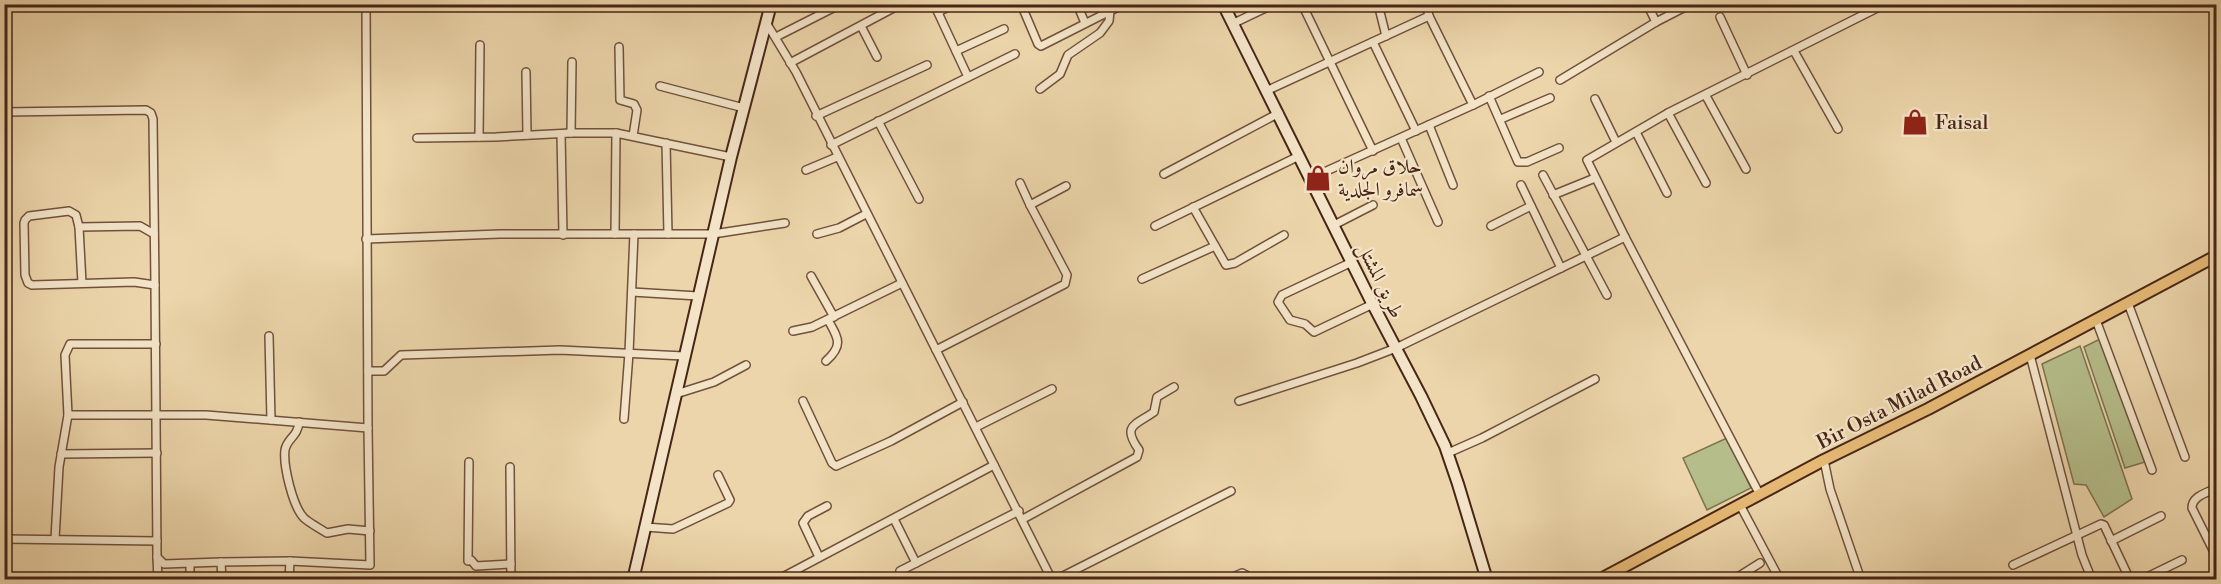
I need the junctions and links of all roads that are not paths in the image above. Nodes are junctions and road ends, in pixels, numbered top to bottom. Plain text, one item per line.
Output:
1 (366, 4) edge
2 (771, 4) edge
3 (841, 4) edge
4 (901, 4) edge
5 (934, 4) edge
6 (954, 4) edge
7 (1021, 4) edge
8 (1077, 4) edge
9 (1124, 4) edge
10 (1222, 4) edge
11 (1274, 4) edge
12 (1302, 4) edge
13 (1378, 4) edge
14 (1426, 4) edge
15 (1647, 4) edge
16 (1691, 4) edge
17 (1885, 4) edge
18 (1110, 11) junction
19 (938, 12) junction
20 (1429, 16) junction
21 (1720, 17) dead end
22 (1656, 22) junction
23 (1085, 23) junction
24 (767, 24) junction
25 (1232, 24) junction
26 (861, 26) junction
27 (1004, 29) dead end
28 (1386, 36) junction
29 (776, 37) junction
30 (1373, 42) junction
31 (480, 45) dead end
32 (619, 47) dead end
33 (956, 51) junction
34 (1794, 51) junction
35 (1015, 54) dead end
36 (877, 57) dead end
37 (572, 62) dead end
38 (1330, 62) junction
39 (790, 63) junction
40 (927, 65) dead end
41 (526, 72) dead end
42 (1539, 72) dead end
43 (1747, 75) junction
44 (968, 76) junction
45 (1560, 80) dead end
46 (660, 86) dead end
47 (1040, 89) dead end
48 (1266, 91) junction
49 (1489, 96) junction
50 (1706, 96) junction
51 (1550, 98) dead end
52 (1595, 99) dead end
53 (1473, 105) junction
54 (744, 108) junction
55 (4, 112) edge
56 (1279, 113) junction
57 (1668, 113) junction
58 (816, 116) junction
59 (1501, 119) junction
60 (878, 121) junction
61 (1429, 125) junction
62 (1838, 129) dead end
63 (1416, 131) junction
64 (1636, 132) junction
65 (571, 133) junction
66 (616, 133) junction
67 (561, 134) junction
68 (527, 135) junction
69 (633, 136) junction
70 (479, 137) junction
71 (417, 138) dead end
72 (1401, 138) junction
73 (1616, 142) junction
74 (666, 143) junction
75 (831, 145) junction
76 (1559, 148) dead end
77 (1373, 151) junction
78 (1299, 156) junction
79 (731, 157) junction
80 (837, 157) junction
81 (1746, 169) dead end
82 (806, 170) dead end
83 (1164, 174) dead end
84 (1543, 176) dead end
85 (1311, 178) junction
86 (1595, 178) junction
87 (1020, 183) dead end
88 (1706, 183) dead end
89 (1453, 184) dead end
90 (1521, 185) dead end
91 (1065, 186) dead end
92 (1667, 193) dead end
93 (1553, 195) junction
94 (919, 199) dead end
95 (1030, 205) junction
96 (1373, 205) dead end
97 (1532, 206) junction
98 (1193, 207) junction
99 (866, 214) junction
100 (1438, 222) dead end
101 (785, 223) dead end
102 (1334, 225) junction
103 (1155, 226) dead end
104 (1491, 226) dead end
105 (79, 227) junction
106 (154, 234) junction
107 (615, 234) junction
108 (634, 234) junction
109 (668, 234) junction
110 (713, 234) junction
111 (817, 234) dead end
112 (563, 235) junction
113 (1284, 236) dead end
114 (1625, 237) junction
115 (366, 239) junction
116 (1215, 246) junction
117 (2217, 256) edge
118 (1585, 257) junction
119 (1352, 262) junction
120 (1560, 268) junction
121 (811, 276) dead end
122 (1142, 279) dead end
123 (902, 283) junction
124 (82, 284) junction
125 (154, 285) junction
126 (632, 292) junction
127 (1607, 295) dead end
128 (698, 296) junction
129 (2128, 303) junction
130 (1373, 304) junction
131 (831, 318) junction
132 (2096, 320) junction
133 (793, 332) dead end
134 (269, 336) dead end
135 (156, 344) junction
136 (1396, 348) junction
137 (936, 350) junction
138 (629, 353) junction
139 (2030, 355) junction
140 (684, 356) junction
141 (826, 361) dead end
142 (746, 365) dead end
143 (368, 371) junction
144 (1594, 379) dead end
145 (1174, 387) dead end
146 (1052, 389) dead end
147 (676, 394) junction
148 (803, 401) dead end
149 (1239, 401) dead end
150 (963, 402) junction
151 (157, 414) junction
152 (68, 415) junction
153 (271, 420) junction
154 (624, 420) dead end
155 (299, 422) junction
156 (975, 427) junction
157 (368, 428) junction
158 (157, 453) junction
159 (1448, 453) junction
160 (61, 454) junction
161 (2185, 457) dead end
162 (1824, 460) junction
163 (469, 462) dead end
164 (994, 465) junction
165 (510, 467) dead end
166 (2152, 470) dead end
167 (718, 475) dead end
168 (2217, 488) edge
169 (1231, 491) dead end
170 (1760, 495) junction
171 (1740, 505) junction
172 (827, 506) dead end
173 (1019, 512) junction
174 (2161, 516) dead end
175 (894, 519) junction
176 (1023, 519) junction
177 (645, 527) junction
178 (370, 531) junction
179 (2077, 537) junction
180 (4, 539) edge
181 (55, 539) junction
182 (157, 541) junction
183 (2111, 541) junction
184 (2217, 556) edge
185 (158, 557) junction
186 (819, 558) junction
187 (2182, 560) dead end
188 (290, 561) junction
189 (221, 562) junction
190 (1760, 562) dead end
191 (916, 563) junction
192 (190, 564) junction
193 (511, 564) junction
194 (2013, 566) dead end
195 (900, 571) dead end
196 (1612, 576) edge
197 (158, 579) edge
198 (190, 579) edge
199 (222, 579) edge
200 (289, 579) edge
201 (511, 579) edge
202 (633, 579) edge
203 (777, 579) edge
204 (1054, 579) edge
205 (1226, 579) edge
206 (1248, 579) edge
207 (1487, 579) edge
208 (1599, 579) edge
209 (1732, 579) edge
210 (1780, 579) edge
211 (1861, 579) edge
212 (2092, 579) edge
213 (2130, 579) edge
214 (2145, 579) edge

1 - 115 street
2 - 24 main road
3 - 29 street
4 - 26 street
5 - 19 street
6 - 19 street
7 - 23 street
8 - 23 street
9 - 18 street
10 - 25 main road, طريق المشتل
11 - 25 street
12 - 38 street
13 - 28 street
14 - 20 street
15 - 22 street
16 - 22 street
17 - 34 street
18 - 23 street
18 - 47 street
19 - 33 street
20 - 28 street
20 - 53 street
21 - 43 street
22 - 45 street
24 - 29 street
24 - 54 main road
25 - 48 main road, طريق المشتل
26 - 36 street
26 - 39 street
27 - 33 street
28 - 30 street
29 - 39 street
30 - 38 street
30 - 63 street
31 - 70 street
32 - 69 street
33 - 44 street
34 - 43 street
34 - 62 street
35 - 44 street
37 - 65 street
38 - 48 street
38 - 77 street
39 - 58 street
40 - 58 street
41 - 68 street
42 - 49 street
43 - 50 street
44 - 60 street
46 - 54 street
48 - 56 main road, طريق المشتل
49 - 53 street
49 - 59 street
50 - 57 street
50 - 81 street
51 - 59 street
52 - 73 street
53 - 61 street
54 - 79 main road
55 - 106 street
56 - 78 main road, طريق المشتل
56 - 83 street
57 - 64 street
57 - 88 street
58 - 75 street
59 - 76 street
60 - 75 street
60 - 94 street
61 - 63 street
61 - 89 street
63 - 72 street
64 - 73 street
64 - 92 street
65 - 66 street
65 - 67 street
66 - 69 street
66 - 107 street
67 - 68 street
67 - 112 street
68 - 70 street
69 - 74 street
70 - 71 street
72 - 77 street
72 - 100 street
73 - 86 street
74 - 79 street
74 - 109 street
75 - 80 street
77 - 85 street
78 - 85 main road, طريق المشتل
78 - 98 street
79 - 110 main road
80 - 82 street
80 - 99 street
84 - 93 street
85 - 102 main road, طريق المشتل
86 - 93 street
86 - 114 street
87 - 95 street
90 - 97 street
91 - 95 street
93 - 118 street
95 - 137 street
96 - 102 street
97 - 104 street
97 - 120 street
98 - 103 street
98 - 116 street
99 - 111 street
99 - 123 street
101 - 110 street
102 - 119 main road, طريق المشتل
105 - 106 street
105 - 124 street
105 - 124 street
106 - 125 street
107 - 108 street
107 - 112 street
108 - 109 street
108 - 126 street
109 - 110 street
110 - 128 main road
112 - 115 street
113 - 116 street
114 - 118 street
114 - 170 street
115 - 143 street
116 - 122 street
117 - 129 main road, Bir Osta Milad Road
118 - 120 street
118 - 127 street
119 - 130 main road, طريق المشتل
119 - 130 street
120 - 136 street
121 - 131 street
123 - 131 street
123 - 137 street
124 - 125 street
125 - 135 street
126 - 128 street
126 - 138 street
128 - 140 main road
129 - 132 main road, Bir Osta Milad Road
129 - 161 street
130 - 136 main road, طريق المشتل
131 - 133 street
131 - 141 street
132 - 139 main road, Bir Osta Milad Road
132 - 166 street
134 - 153 street
135 - 151 street
135 - 152 street
136 - 149 street
136 - 159 main road, طريق المشتل
137 - 150 street
138 - 140 street
138 - 143 street
138 - 154 street
139 - 162 main road, Bir Osta Milad Road
139 - 179 street
140 - 147 main road
142 - 147 street
143 - 157 street
144 - 159 street
145 - 176 street
146 - 156 street
147 - 177 main road
148 - 150 street
150 - 156 street
151 - 152 street
151 - 153 street
151 - 158 street
152 - 160 street
153 - 155 street
155 - 157 street
155 - 178 street
156 - 164 street
157 - 178 street
158 - 160 street
158 - 182 street
159 - 207 main road, طريق المشتل
160 - 181 street
162 - 170 main road, Bir Osta Milad Road
162 - 211 street
163 - 193 street
164 - 173 street
164 - 175 street
165 - 193 street
167 - 177 street
168 - 184 street
169 - 204 street
170 - 171 main road, Bir Osta Milad Road
171 - 196 main road, Bir Osta Milad Road
171 - 210 street
172 - 186 street
173 - 176 street
173 - 191 street
174 - 183 street
175 - 186 street
175 - 191 street
176 - 204 street
177 - 202 main road
178 - 188 street
179 - 183 street
179 - 194 street
179 - 212 street
180 - 181 street
181 - 182 street
182 - 185 street
183 - 213 street
185 - 192 street
185 - 197 street
186 - 203 street
187 - 214 street
188 - 189 street
188 - 200 street
189 - 192 street
189 - 199 street
190 - 209 street
191 - 195 street
192 - 198 street
193 - 201 street
196 - 208 main road, Bir Osta Milad Road
205 - 206 street

